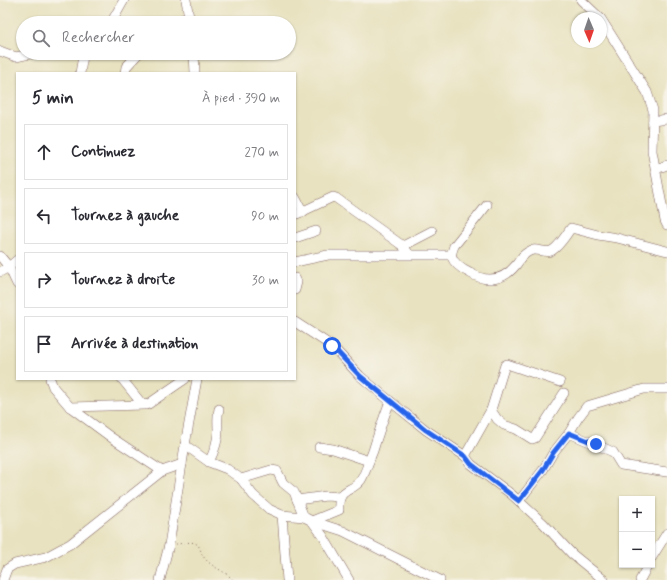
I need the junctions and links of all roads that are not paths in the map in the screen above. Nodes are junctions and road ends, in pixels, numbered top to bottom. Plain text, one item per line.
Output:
1 (124, 0) edge
2 (186, 0) edge
3 (581, 0) edge
4 (593, 12) edge
5 (115, 16) edge
6 (189, 16) edge
7 (607, 30) edge
8 (0, 51) edge
9 (16, 56) edge
10 (81, 60) edge
11 (132, 60) edge
12 (194, 60) edge
13 (80, 72) edge
14 (125, 72) edge
15 (195, 72) edge
16 (667, 119) edge
17 (653, 122) junction
18 (667, 165) edge
19 (656, 169) junction
20 (296, 200) edge
21 (487, 205) dead end
22 (299, 214) edge
23 (667, 225) edge
24 (316, 231) dead end
25 (432, 231) dead end
26 (296, 238) edge
27 (403, 246) junction
28 (667, 250) edge
29 (409, 254) junction
30 (451, 255) junction
31 (0, 256) edge
32 (16, 261) edge
33 (296, 262) edge
34 (9, 267) junction
35 (0, 272) edge
36 (16, 286) edge
37 (296, 323) edge
38 (50, 380) edge
39 (123, 380) edge
40 (184, 380) edge
41 (197, 380) edge
42 (560, 382) dead end
43 (667, 389) edge
44 (564, 393) dead end
45 (390, 401) junction
46 (144, 405) junction
47 (70, 407) junction
48 (219, 409) dead end
49 (491, 410) junction
50 (569, 433) junction
51 (185, 445) junction
52 (320, 447) dead end
53 (465, 456) junction
54 (369, 461) junction
55 (209, 462) junction
56 (182, 464) junction
57 (162, 471) junction
58 (667, 472) edge
59 (241, 480) junction
60 (340, 497) junction
61 (297, 500) junction
62 (519, 501) junction
63 (282, 515) junction
64 (308, 519) junction
65 (667, 533) edge
66 (655, 552) edge
67 (646, 568) edge
68 (3, 580) edge
69 (160, 580) edge
70 (287, 580) edge
71 (349, 580) edge
72 (440, 580) edge
73 (604, 580) edge
74 (640, 580) edge

1 - 5 street
2 - 6 street
3 - 4 street
7 - 17 street
8 - 9 street
10 - 13 street
11 - 14 street
12 - 15 street
16 - 17 street
17 - 19 street
18 - 19 street
19 - 23 street
20 - 22 street
21 - 30 street
22 - 27 street
24 - 26 street
25 - 27 street
27 - 29 street
28 - 30 street
29 - 30 street
29 - 33 street
31 - 34 street
32 - 34 street
34 - 35 street
34 - 36 street
37 - 45 street
38 - 47 street
39 - 46 street
40 - 46 street
41 - 51 street
42 - 49 street
43 - 50 street
44 - 49 street
45 - 53 street
45 - 54 street
46 - 47 street
47 - 57 street
48 - 55 street
49 - 53 street
50 - 58 street
50 - 62 street
51 - 55 street
51 - 56 street
52 - 54 street
53 - 62 street
54 - 60 street
55 - 59 street
56 - 57 street
56 - 69 street
57 - 68 street
59 - 61 street
59 - 63 street
60 - 61 street
60 - 64 street
61 - 64 street
62 - 73 street
63 - 64 street
63 - 70 street
64 - 71 street
64 - 72 street
65 - 66 street
67 - 74 street

